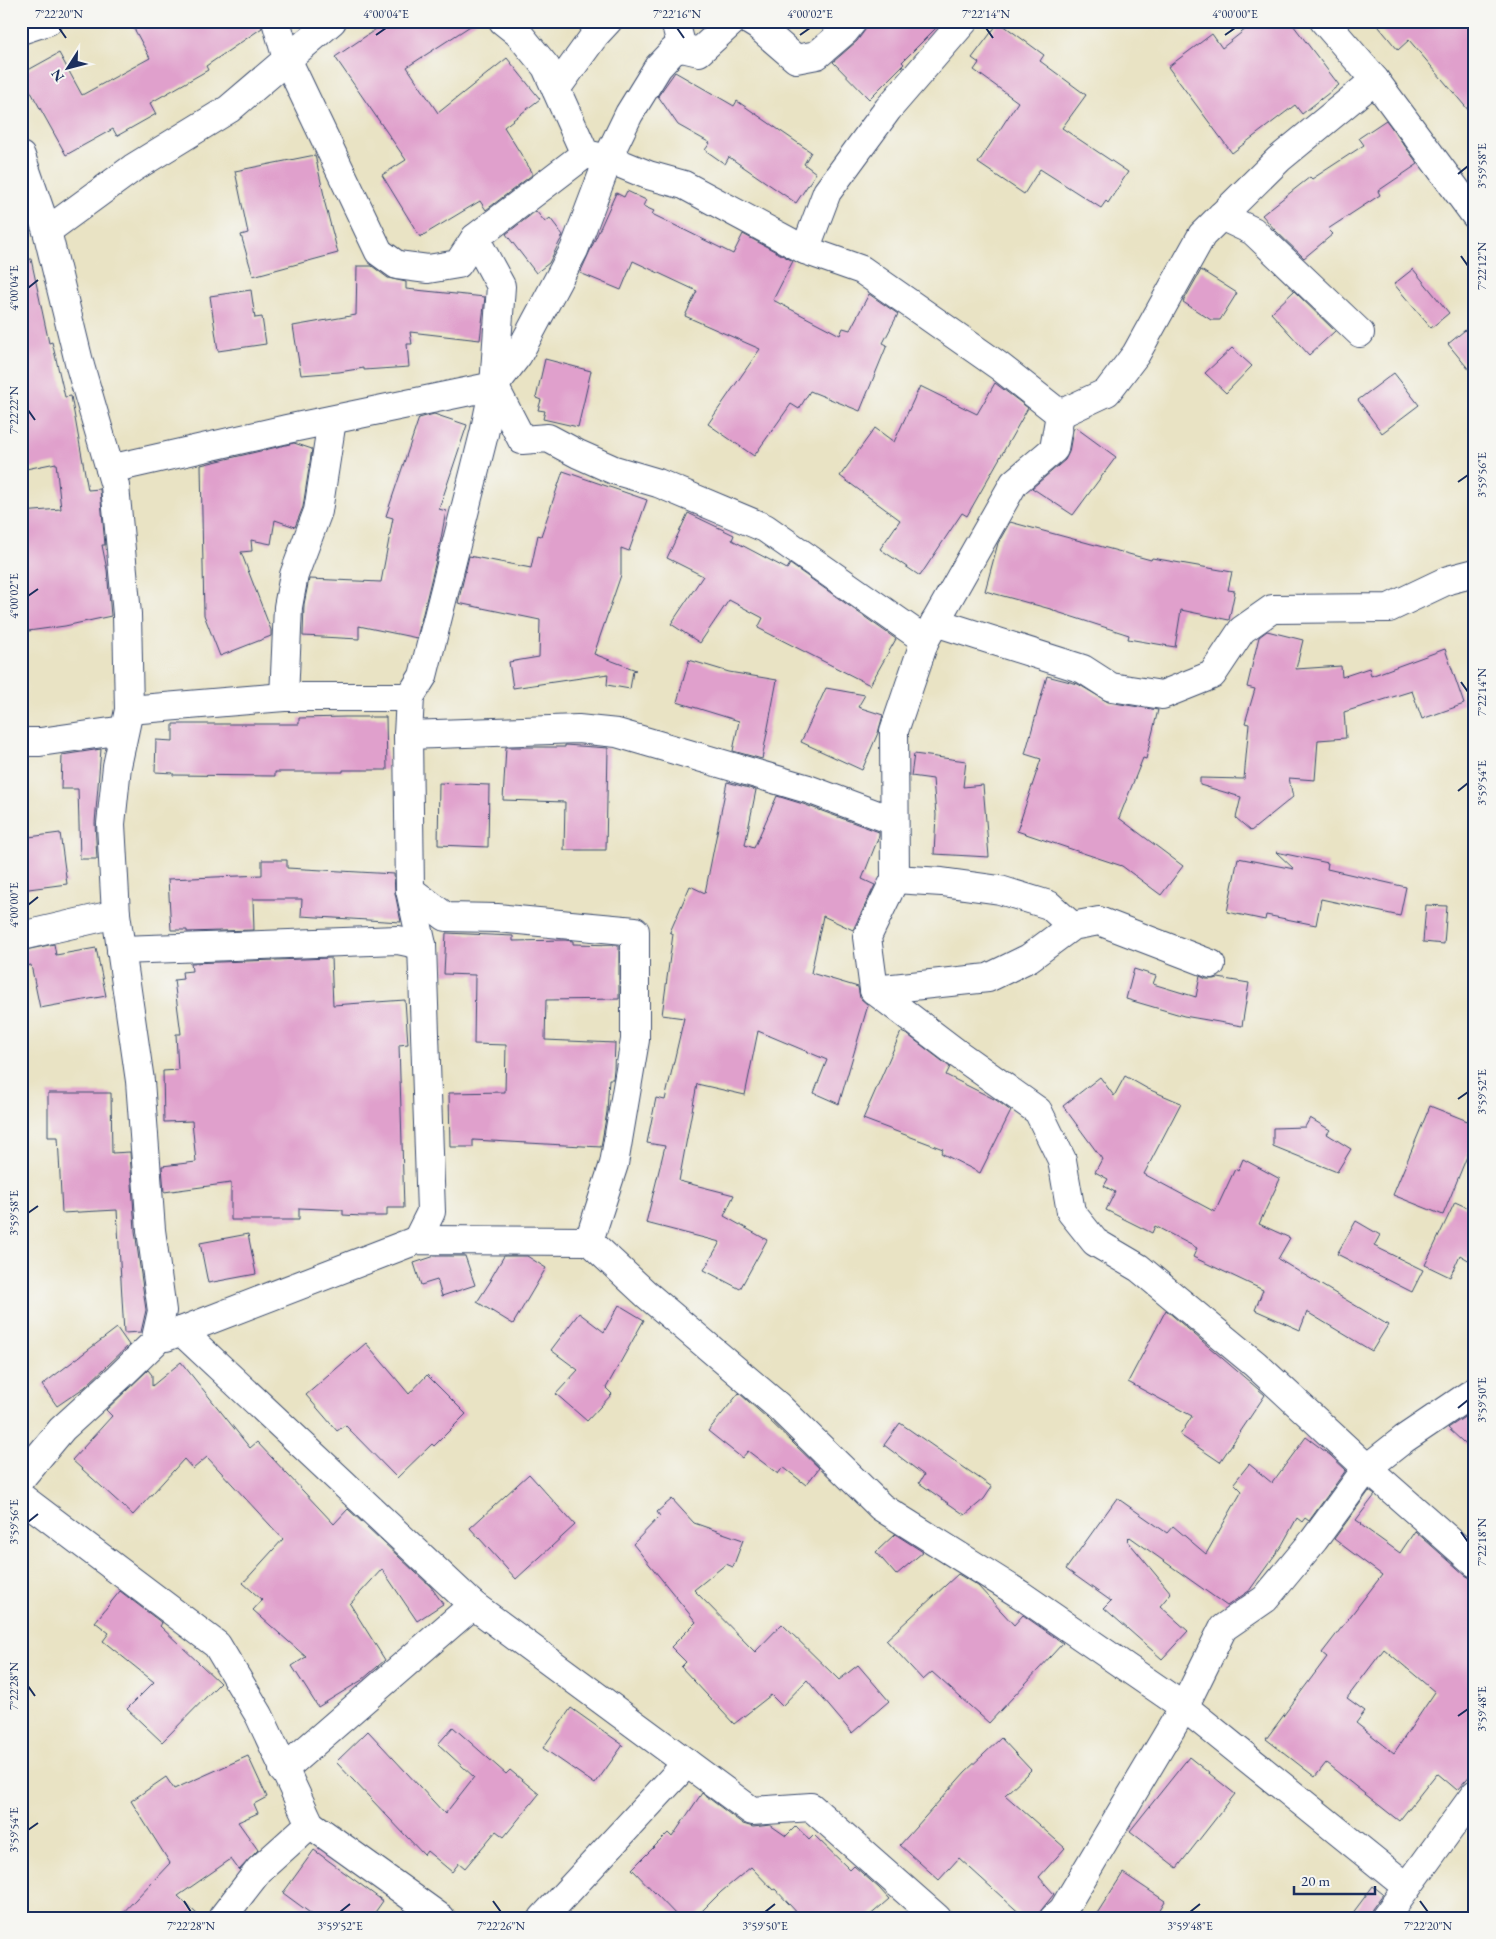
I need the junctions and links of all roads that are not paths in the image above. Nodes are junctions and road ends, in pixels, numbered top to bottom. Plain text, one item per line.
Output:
1 (48, 21) edge
2 (276, 21) edge
3 (332, 21) edge
4 (503, 21) edge
5 (608, 21) edge
6 (673, 21) edge
7 (733, 21) edge
8 (750, 21) edge
9 (853, 21) edge
10 (964, 21) edge
11 (1324, 21) edge
12 (21, 30) edge
13 (682, 48) junction
14 (287, 59) junction
15 (1375, 80) junction
16 (556, 89) junction
17 (21, 156) edge
18 (597, 157) junction
19 (1475, 215) edge
20 (1221, 216) junction
21 (47, 231) junction
22 (475, 238) junction
23 (805, 250) junction
24 (1360, 333) dead end
25 (494, 386) junction
26 (1060, 414) junction
27 (332, 420) junction
28 (110, 469) junction
29 (1475, 573) edge
30 (930, 631) junction
31 (284, 696) junction
32 (410, 697) junction
33 (127, 720) junction
34 (408, 735) junction
35 (21, 742) edge
36 (894, 821) junction
37 (895, 879) junction
38 (410, 890) junction
39 (116, 914) junction
40 (1072, 926) junction
41 (21, 936) edge
42 (422, 945) junction
43 (121, 950) junction
44 (1211, 964) dead end
45 (874, 990) junction
46 (416, 1240) junction
47 (589, 1241) junction
48 (180, 1331) junction
49 (155, 1342) junction
50 (1475, 1391) edge
51 (1367, 1468) junction
52 (21, 1478) edge
53 (21, 1497) edge
54 (1475, 1563) edge
55 (473, 1605) junction
56 (1184, 1708) junction
57 (687, 1763) junction
58 (283, 1770) junction
59 (1475, 1794) edge
60 (310, 1824) junction
61 (1407, 1887) junction
62 (222, 1918) edge
63 (441, 1918) edge
64 (543, 1918) edge
65 (937, 1918) edge
66 (1054, 1918) edge
67 (1385, 1918) edge

1 - 12 street
2 - 14 street
3 - 14 street
4 - 16 street
5 - 16 street
6 - 13 street
7 - 13 street
8 - 9 street
10 - 23 street
11 - 15 street
13 - 18 street
14 - 21 street
14 - 22 street
15 - 19 street
15 - 20 street
16 - 18 street
17 - 21 street
18 - 22 street
18 - 23 street
18 - 25 street
20 - 24 street
20 - 26 street
21 - 28 street
22 - 25 street
23 - 26 street
25 - 27 street
25 - 30 street
25 - 32 street
26 - 30 street
27 - 28 street
27 - 31 street
28 - 33 street
29 - 30 street
30 - 36 street
31 - 32 street
31 - 33 street
32 - 34 street
33 - 35 street
33 - 39 street
34 - 36 street
34 - 38 street
36 - 37 street
37 - 40 street
37 - 45 street
38 - 42 street
38 - 47 street
39 - 41 street
39 - 43 street
40 - 44 street
40 - 45 street
42 - 43 street
42 - 46 street
43 - 49 street
45 - 51 street
46 - 47 street
46 - 48 street
47 - 56 street
48 - 49 street
48 - 55 street
49 - 52 street
50 - 51 street
51 - 54 street
51 - 56 street
53 - 58 street
55 - 57 street
55 - 58 street
56 - 61 street
56 - 66 street
57 - 64 street
57 - 65 street
58 - 60 street
59 - 61 street
60 - 62 street
60 - 63 street
61 - 67 street

